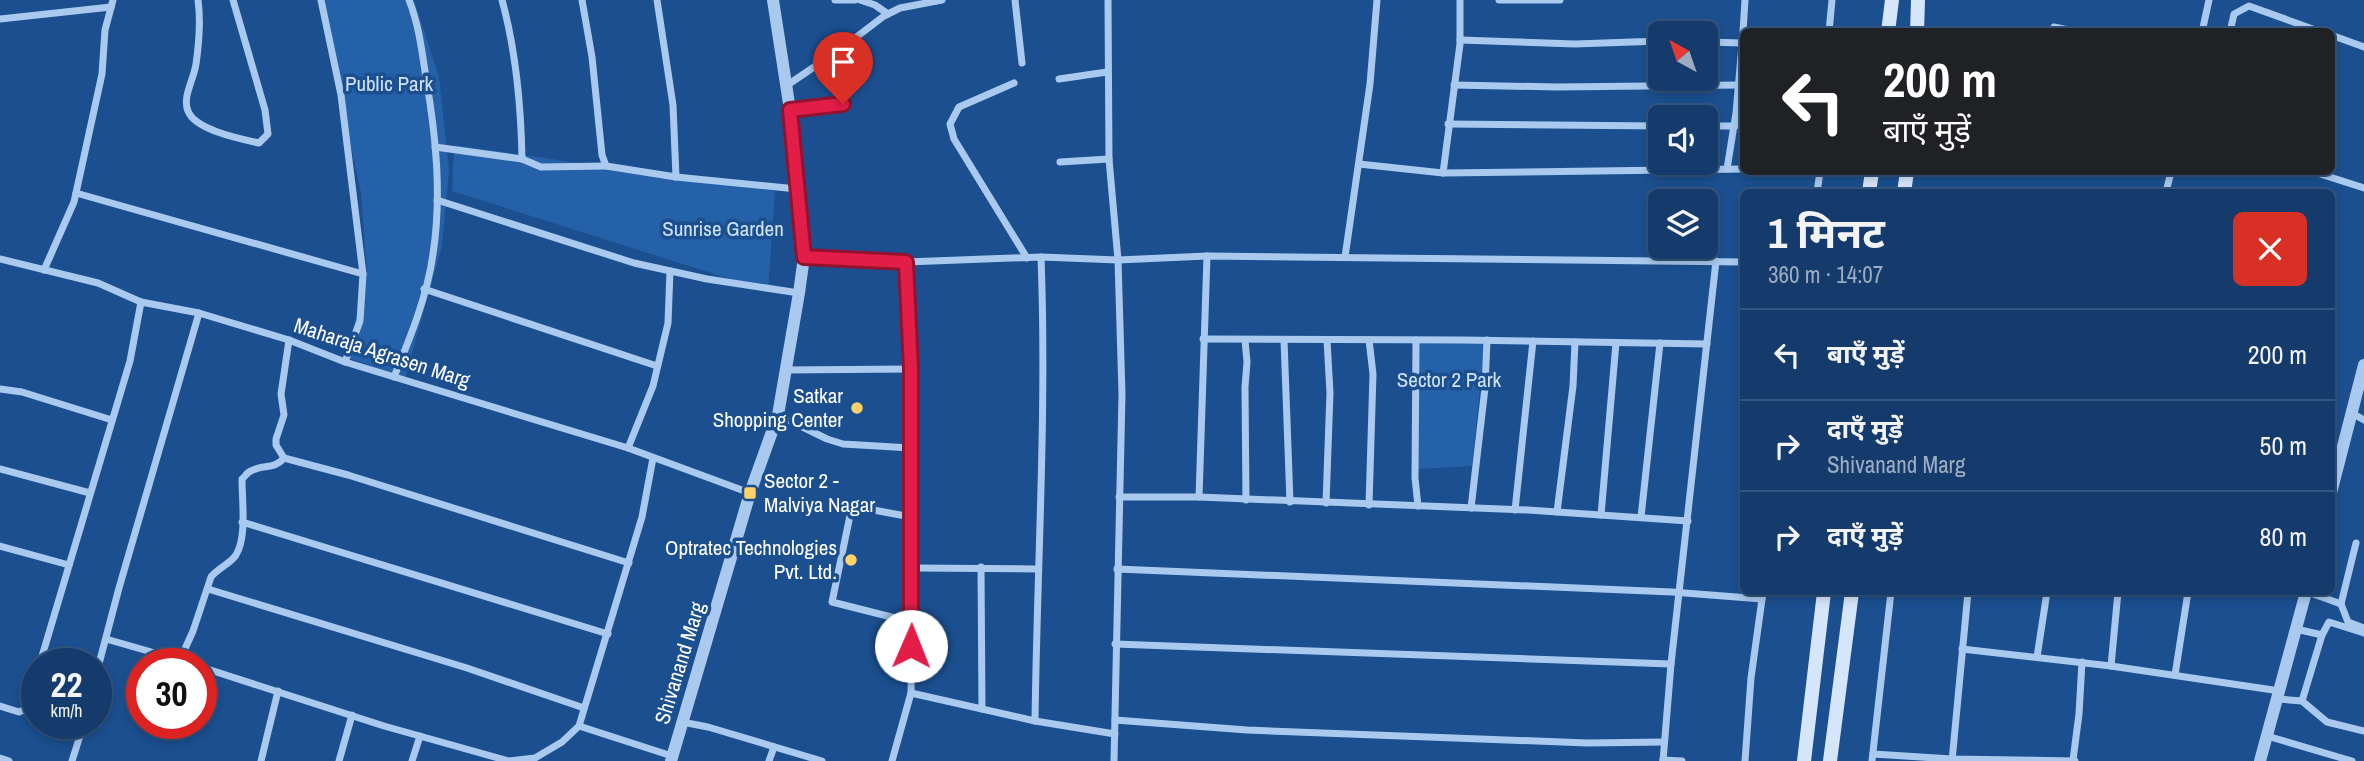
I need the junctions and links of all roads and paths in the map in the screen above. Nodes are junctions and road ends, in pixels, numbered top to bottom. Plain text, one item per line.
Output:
1 (198, 0) edge
2 (233, 0) edge
3 (321, 0) edge
4 (409, 0) edge
5 (502, 0) edge
6 (582, 0) edge
7 (657, 0) edge
8 (773, 0) edge
9 (835, 0) edge
10 (858, 0) edge
11 (942, 0) edge
12 (1015, 0) edge
13 (1108, 0) edge
14 (1377, 0) edge
15 (1460, 0) edge
16 (1499, 0) edge
17 (1560, 0) edge
18 (1745, 0) edge
19 (1832, 0) edge
20 (1892, 0) edge
21 (1918, 0) edge
22 (2209, 0) edge
23 (112, 3) edge
24 (888, 14) junction
25 (0, 19) edge
26 (2054, 27) dead end
27 (1743, 28) edge
28 (1829, 28) edge
29 (1888, 28) edge
30 (1917, 28) edge
31 (2059, 28) edge
32 (2203, 28) edge
33 (2231, 28) edge
34 (2310, 28) edge
35 (2335, 36) edge
36 (1460, 40) junction
37 (1648, 41) edge
38 (1718, 42) edge
39 (1740, 43) edge
40 (2364, 47) edge
41 (1022, 63) dead end
42 (1740, 71) edge
43 (1107, 72) junction
44 (1059, 79) dead end
45 (1014, 83) dead end
46 (1454, 85) junction
47 (1739, 85) junction
48 (786, 86) junction
49 (843, 104) dead end
50 (790, 110) junction
51 (1448, 124) junction
52 (1648, 126) edge
53 (1718, 126) edge
54 (1735, 126) junction
55 (435, 147) junction
56 (522, 159) junction
57 (1109, 159) junction
58 (1060, 162) dead end
59 (1359, 164) junction
60 (606, 166) junction
61 (1727, 169) junction
62 (1740, 169) edge
63 (1443, 173) junction
64 (2323, 175) edge
65 (676, 177) junction
66 (2364, 188) edge
67 (797, 189) junction
68 (76, 193) junction
69 (437, 201) junction
70 (1207, 256) junction
71 (804, 257) junction
72 (1041, 257) junction
73 (1345, 257) junction
74 (1027, 258) junction
75 (0, 259) edge
76 (1118, 260) junction
77 (1716, 261) junction
78 (906, 262) junction
79 (1740, 262) edge
80 (44, 270) junction
81 (670, 271) junction
82 (363, 274) junction
83 (424, 289) junction
84 (799, 293) junction
85 (141, 302) junction
86 (199, 313) junction
87 (1203, 339) junction
88 (289, 340) junction
89 (1245, 340) junction
90 (1284, 340) junction
91 (1327, 340) junction
92 (1369, 340) junction
93 (1416, 340) junction
94 (1487, 340) junction
95 (1533, 341) junction
96 (1576, 342) junction
97 (1616, 343) junction
98 (1660, 343) junction
99 (1707, 344) junction
100 (345, 362) junction
101 (2364, 365) edge
102 (657, 366) junction
103 (911, 369) junction
104 (785, 370) junction
105 (394, 377) junction
106 (0, 389) edge
107 (2352, 413) junction
108 (778, 415) junction
109 (112, 420) junction
110 (2364, 420) edge
111 (628, 448) junction
112 (911, 448) junction
113 (284, 458) junction
114 (653, 458) junction
115 (0, 469) edge
116 (2335, 479) edge
117 (90, 493) junction
118 (750, 493) junction
119 (1119, 497) junction
120 (1199, 497) junction
121 (1246, 500) junction
122 (1290, 502) junction
123 (1326, 503) junction
124 (1369, 505) junction
125 (1418, 506) junction
126 (1471, 508) junction
127 (1515, 510) junction
128 (1557, 512) junction
129 (1601, 515) junction
130 (911, 517) junction
131 (1641, 517) junction
132 (1688, 521) junction
133 (243, 522) junction
134 (2356, 543) dead end
135 (0, 546) edge
136 (629, 563) junction
137 (69, 565) junction
138 (981, 567) junction
139 (913, 568) junction
140 (1037, 569) junction
141 (1117, 569) junction
142 (208, 589) junction
143 (1680, 593) junction
144 (1740, 594) edge
145 (1763, 595) edge
146 (1824, 595) edge
147 (1852, 595) edge
148 (1891, 595) edge
149 (1968, 595) edge
150 (2047, 595) edge
151 (2119, 595) edge
152 (2188, 595) edge
153 (2306, 595) edge
154 (2316, 595) edge
155 (2341, 604) junction
156 (911, 622) junction
157 (2296, 629) junction
158 (2364, 630) edge
159 (608, 634) junction
160 (2322, 635) junction
161 (106, 639) junction
162 (1115, 644) junction
163 (44, 648) edge
164 (104, 648) edge
165 (138, 648) edge
166 (185, 648) edge
167 (1962, 649) junction
168 (2037, 657) junction
169 (2081, 662) junction
170 (1671, 664) junction
171 (2111, 666) junction
172 (217, 672) edge
173 (2175, 675) junction
174 (278, 691) junction
175 (911, 693) junction
176 (2279, 695) junction
177 (2302, 701) junction
178 (0, 706) edge
179 (584, 708) junction
180 (982, 709) junction
181 (21, 711) edge
182 (352, 715) junction
183 (1115, 720) junction
184 (1035, 721) junction
185 (682, 722) junction
186 (579, 726) junction
187 (2364, 731) edge
188 (1115, 733) junction
189 (420, 736) junction
190 (2267, 736) junction
191 (79, 739) edge
192 (1664, 742) junction
193 (774, 747) junction
194 (1873, 757) edge
195 (0, 758) edge
196 (672, 758) edge
197 (493, 759) edge
198 (537, 759) edge
199 (1663, 760) edge
200 (1952, 760) edge
201 (2031, 760) edge
202 (11, 761) edge
203 (72, 761) edge
204 (261, 761) edge
205 (339, 761) edge
206 (412, 761) edge
207 (769, 761) edge
208 (822, 761) edge
209 (892, 761) edge
210 (1114, 761) edge
211 (1682, 761) edge
212 (1745, 761) edge
213 (1804, 761) edge
214 (1830, 761) edge
215 (2074, 761) edge
216 (2260, 761) edge
217 (2353, 761) edge

1 - 2 street
3 - 82 street
4 - 55 street
5 - 56 street
6 - 60 street
7 - 65 street
8 - 48 street, Shivanand Marg
9 - 10 street
10 - 24 street
11 - 24 street
12 - 41 street
13 - 43 street
14 - 59 street
15 - 36 street
16 - 17 street
18 - 27 street
19 - 28 street
20 - 29 main road
21 - 30 main road
22 - 32 street
23 - 25 street
23 - 68 street
24 - 48 street
26 - 31 street
33 - 34 street
35 - 40 street
36 - 37 street
36 - 46 street
38 - 39 street
42 - 47 street
43 - 44 street
43 - 57 street
45 - 74 street
46 - 47 street
46 - 51 street
47 - 54 street
48 - 50 street, Shivanand Marg
49 - 50 street
50 - 67 street, Shivanand Marg
51 - 52 street
51 - 63 street
53 - 54 street
54 - 61 street
55 - 56 street
55 - 69 street
56 - 60 street
57 - 58 street
57 - 76 street
59 - 63 street
59 - 73 street
60 - 65 street
61 - 62 street
61 - 63 street
64 - 66 street
65 - 67 street
67 - 71 street, Shivanand Marg
68 - 80 street
68 - 82 street
69 - 81 street
69 - 83 street
70 - 73 street
70 - 76 street
70 - 87 street
71 - 78 street
71 - 84 street, Shivanand Marg
72 - 74 street
72 - 76 street
72 - 140 street
73 - 77 street
74 - 78 street
75 - 80 street, Maharaja Agrasen Marg
76 - 119 street
77 - 79 street
77 - 99 street
78 - 103 street
80 - 85 street, Maharaja Agrasen Marg
81 - 84 street
81 - 102 street
82 - 100 street
83 - 102 street
83 - 105 street
84 - 104 street, Shivanand Marg
85 - 86 street, Maharaja Agrasen Marg
85 - 109 street
86 - 88 street, Maharaja Agrasen Marg
86 - 161 street
87 - 89 street
87 - 120 street
88 - 100 street, Maharaja Agrasen Marg
88 - 113 street
89 - 90 street
89 - 121 street
90 - 91 street
90 - 122 street
91 - 92 street
91 - 123 street
92 - 93 street
92 - 124 street
93 - 94 street
93 - 125 street
94 - 95 street
94 - 126 street
95 - 96 street
95 - 127 street
96 - 97 street
96 - 128 street
97 - 98 street
97 - 129 street
98 - 99 street
98 - 131 street
99 - 132 street
100 - 105 street, Maharaja Agrasen Marg
101 - 107 street
102 - 111 street
103 - 104 street
103 - 112 street
104 - 108 street, Shivanand Marg
105 - 111 street, Maharaja Agrasen Marg
106 - 109 street
107 - 110 street
107 - 116 street
108 - 112 street
108 - 118 street, Shivanand Marg
109 - 117 street
111 - 114 street, Maharaja Agrasen Marg
112 - 130 street
113 - 133 street
113 - 136 street
114 - 118 street, Maharaja Agrasen Marg
114 - 136 street
115 - 117 street
117 - 137 street
118 - 185 street, Shivanand Marg
119 - 120 street
119 - 141 street
120 - 121 street
121 - 122 street
122 - 123 street
123 - 124 street
124 - 125 street
125 - 126 street
126 - 127 street
127 - 128 street
128 - 129 street
129 - 131 street
130 - 139 street
130 - 156 street
131 - 132 street
132 - 143 street
133 - 142 street
133 - 159 street
134 - 155 street
135 - 137 street
136 - 159 street
137 - 163 street
138 - 139 street
138 - 140 street
138 - 180 street
139 - 156 street
140 - 184 street
141 - 143 street
141 - 162 street
142 - 166 street
142 - 179 street
143 - 144 street
143 - 170 street
145 - 212 street
146 - 213 main road
147 - 214 main road
148 - 194 street
149 - 167 street
150 - 168 street
151 - 171 street
152 - 173 street
153 - 157 street
154 - 155 street
155 - 158 street
156 - 175 street
157 - 160 street
157 - 176 street
158 - 160 street
159 - 179 street
160 - 177 street
161 - 164 street
161 - 165 street
162 - 170 street
162 - 183 street
167 - 168 street
167 - 200 street
168 - 169 street
169 - 171 street
169 - 215 street
170 - 192 street
171 - 173 street
172 - 174 street
173 - 176 street
174 - 182 street
174 - 204 street
175 - 180 street
175 - 209 street
176 - 177 street
176 - 190 street
177 - 187 street
178 - 181 street
179 - 186 street
180 - 184 street
182 - 189 street
182 - 205 street
183 - 188 street
183 - 192 street
184 - 188 street
185 - 193 street
185 - 196 street, Shivanand Marg
186 - 196 street
186 - 198 street
188 - 210 street
189 - 197 street
189 - 206 street
190 - 216 street
190 - 217 street
191 - 203 street
192 - 199 street
193 - 207 street
193 - 208 street
194 - 200 street
195 - 202 street
197 - 198 street
199 - 211 street
200 - 201 street
201 - 215 street

